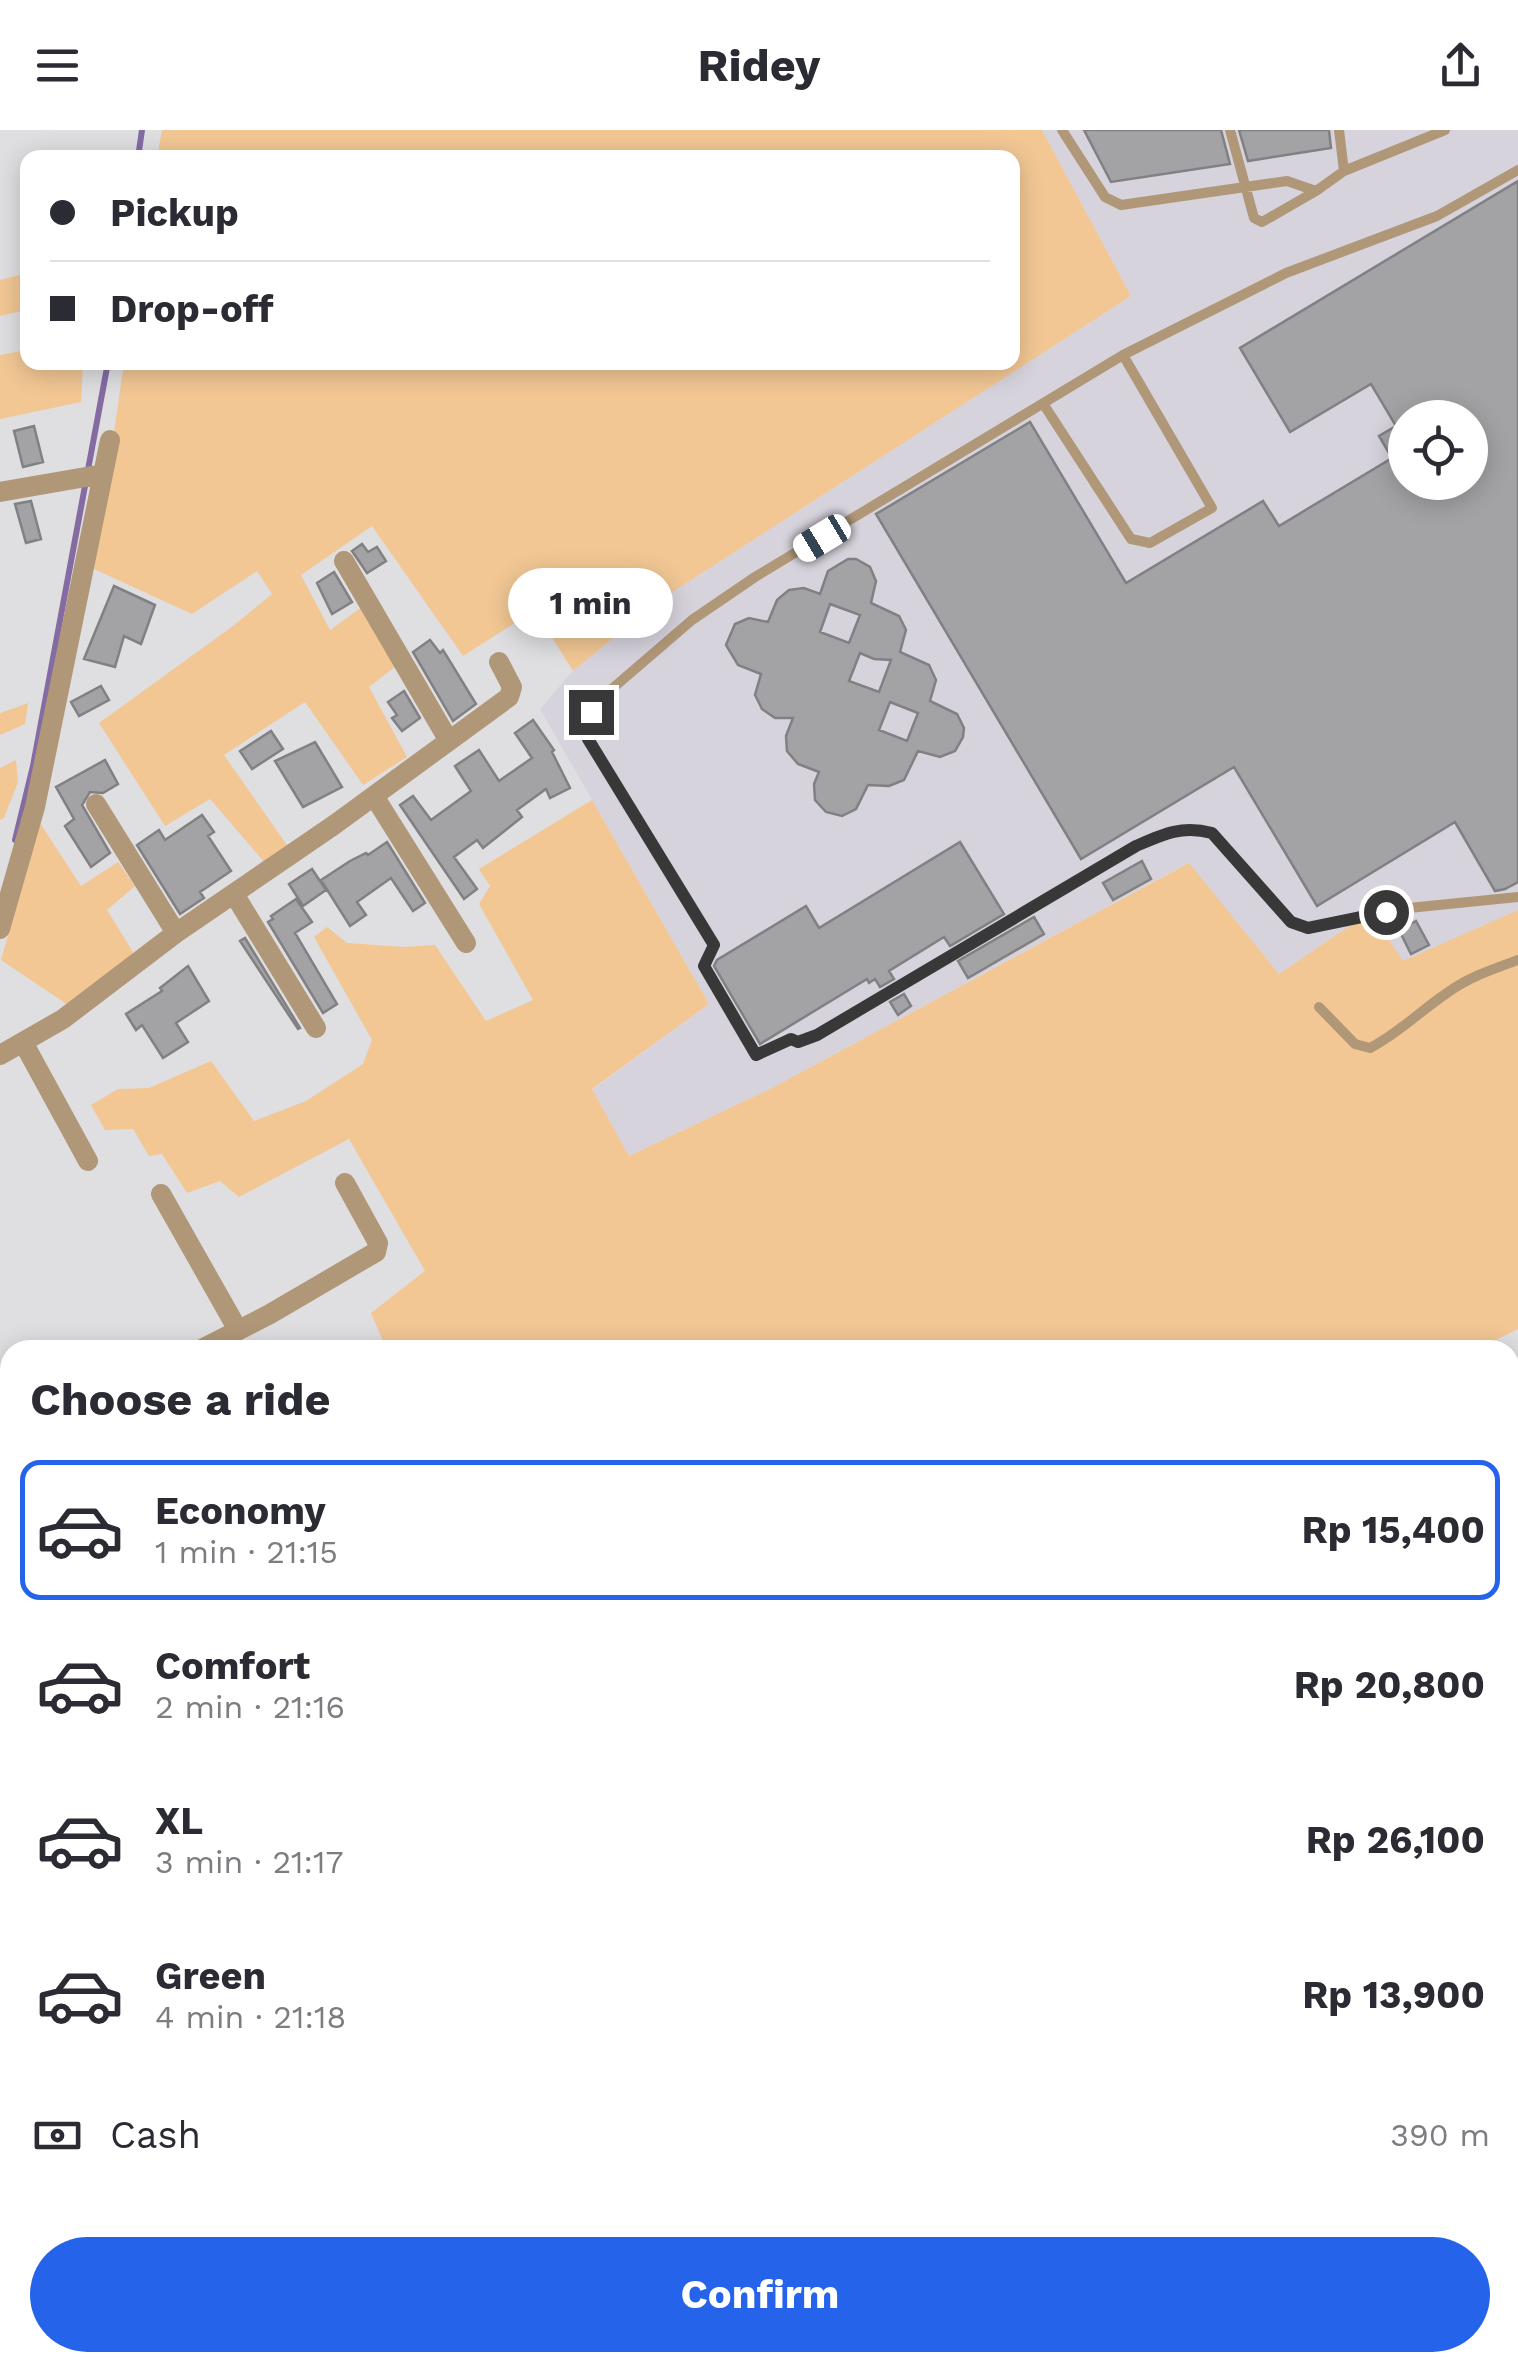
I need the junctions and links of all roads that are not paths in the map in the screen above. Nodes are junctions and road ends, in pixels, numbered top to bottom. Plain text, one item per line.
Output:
1 (1062, 130) edge
2 (1230, 130) edge
3 (1339, 130) edge
4 (1445, 130) edge
5 (1518, 170) edge
6 (1344, 172) junction
7 (1245, 187) junction
8 (1316, 191) junction
9 (1123, 355) junction
10 (1044, 404) junction
11 (110, 440) dead end
12 (103, 474) junction
13 (0, 492) edge
14 (344, 561) dead end
15 (499, 662) dead end
16 (449, 741) junction
17 (374, 796) junction
18 (96, 804) dead end
19 (234, 894) junction
20 (1518, 897) edge
21 (0, 929) edge
22 (176, 934) junction
23 (466, 944) dead end
24 (1518, 960) edge
25 (1319, 1007) dead end
26 (316, 1028) dead end
27 (23, 1042) junction
28 (0, 1055) edge
29 (88, 1160) dead end
30 (345, 1183) dead end
31 (161, 1194) dead end
32 (238, 1330) junction
33 (219, 1340) edge

1 - 7 lane
2 - 7 lane
3 - 6 lane
4 - 6 lane
5 - 9 lane
6 - 8 lane
7 - 8 lane
7 - 8 lane
9 - 10 lane
9 - 10 lane
10 - 20 lane
11 - 12 street
12 - 13 street
12 - 21 street
14 - 16 street
15 - 16 street
16 - 17 street
17 - 19 street
17 - 23 street
18 - 22 street
19 - 22 street
19 - 26 street
22 - 27 street
24 - 25 lane
27 - 28 street
27 - 29 street
30 - 32 street
31 - 32 street
32 - 33 street

